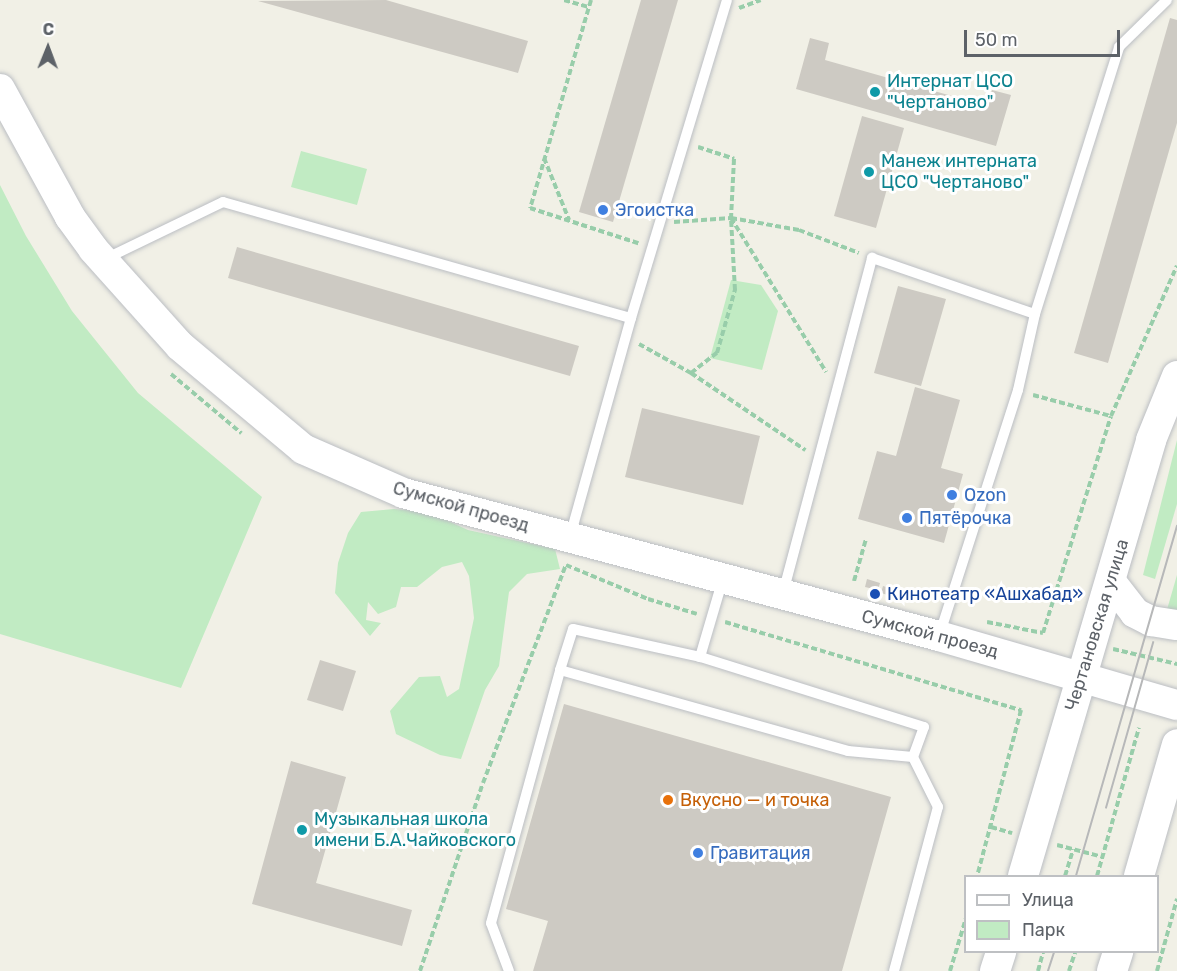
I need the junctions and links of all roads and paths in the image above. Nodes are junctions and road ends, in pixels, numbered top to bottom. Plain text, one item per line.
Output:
1 (564, 0) edge
2 (591, 0) edge
3 (727, 0) edge
4 (1170, 3) edge
5 (589, 7) junction
6 (0, 89) edge
7 (683, 143) junction
8 (544, 158) junction
9 (731, 219) junction
10 (570, 221) junction
11 (658, 223) junction
12 (651, 247) junction
13 (872, 258) junction
14 (103, 260) junction
15 (1177, 266) edge
16 (1035, 314) junction
17 (631, 318) junction
18 (626, 336) junction
19 (691, 374) junction
20 (1177, 376) edge
21 (835, 386) junction
22 (1018, 390) junction
23 (1111, 416) junction
24 (818, 459) junction
25 (570, 537) junction
26 (866, 540) dead end
27 (723, 579) junction
28 (854, 580) dead end
29 (1111, 582) junction
30 (782, 594) junction
31 (711, 618) junction
32 (1177, 625) edge
33 (942, 627) junction
34 (1107, 648) dead end
35 (700, 657) junction
36 (1177, 664) edge
37 (560, 670) junction
38 (1082, 677) junction
39 (1177, 705) edge
40 (1139, 728) dead end
41 (1177, 744) edge
42 (913, 757) junction
43 (1103, 857) junction
44 (977, 875) edge
45 (1023, 875) edge
46 (1065, 875) edge
47 (1097, 875) edge
48 (1139, 875) edge
49 (1177, 899) edge
50 (964, 925) edge
51 (1000, 953) edge
52 (1042, 953) edge
53 (1074, 953) edge
54 (1117, 953) edge
55 (420, 971) edge
56 (509, 971) edge
57 (894, 971) edge
58 (950, 971) edge
59 (995, 971) edge
60 (1038, 971) edge
61 (1069, 971) edge
62 (1112, 971) edge
63 (1157, 971) edge

1 - 5 path
2 - 5 path
3 - 7 lane
4 - 16 lane
5 - 8 path
6 - 14 street, Сумской проезд
7 - 9 path
7 - 11 lane
8 - 10 path
8 - 10 path
9 - 11 path
9 - 13 path
9 - 19 path
9 - 21 path
10 - 12 path
11 - 12 lane
12 - 17 lane
13 - 16 lane
13 - 21 lane
14 - 17 lane
14 - 25 street, Сумской проезд
15 - 23 path
16 - 22 lane
17 - 18 lane
18 - 19 path
18 - 25 lane
19 - 24 path
20 - 29 street, Чертановская улица
21 - 24 lane
22 - 23 path
22 - 33 lane
23 - 33 path
24 - 30 lane
25 - 27 street, Сумской проезд
26 - 28 path
27 - 30 street, Сумской проезд
27 - 31 lane
29 - 32 street
29 - 38 street, Чертановская улица
30 - 33 street, Сумской проезд
31 - 35 lane
31 - 44 path
31 - 55 path
33 - 38 street, Сумской проезд
34 - 36 path
35 - 37 lane
35 - 42 lane
37 - 42 lane
37 - 56 lane
38 - 39 street, Сумской проезд
38 - 45 street, Чертановская улица
40 - 43 path
41 - 48 street
42 - 57 lane
43 - 46 path
43 - 47 path
49 - 63 path
50 - 58 path
51 - 59 street
52 - 60 path
53 - 61 path
54 - 62 street

